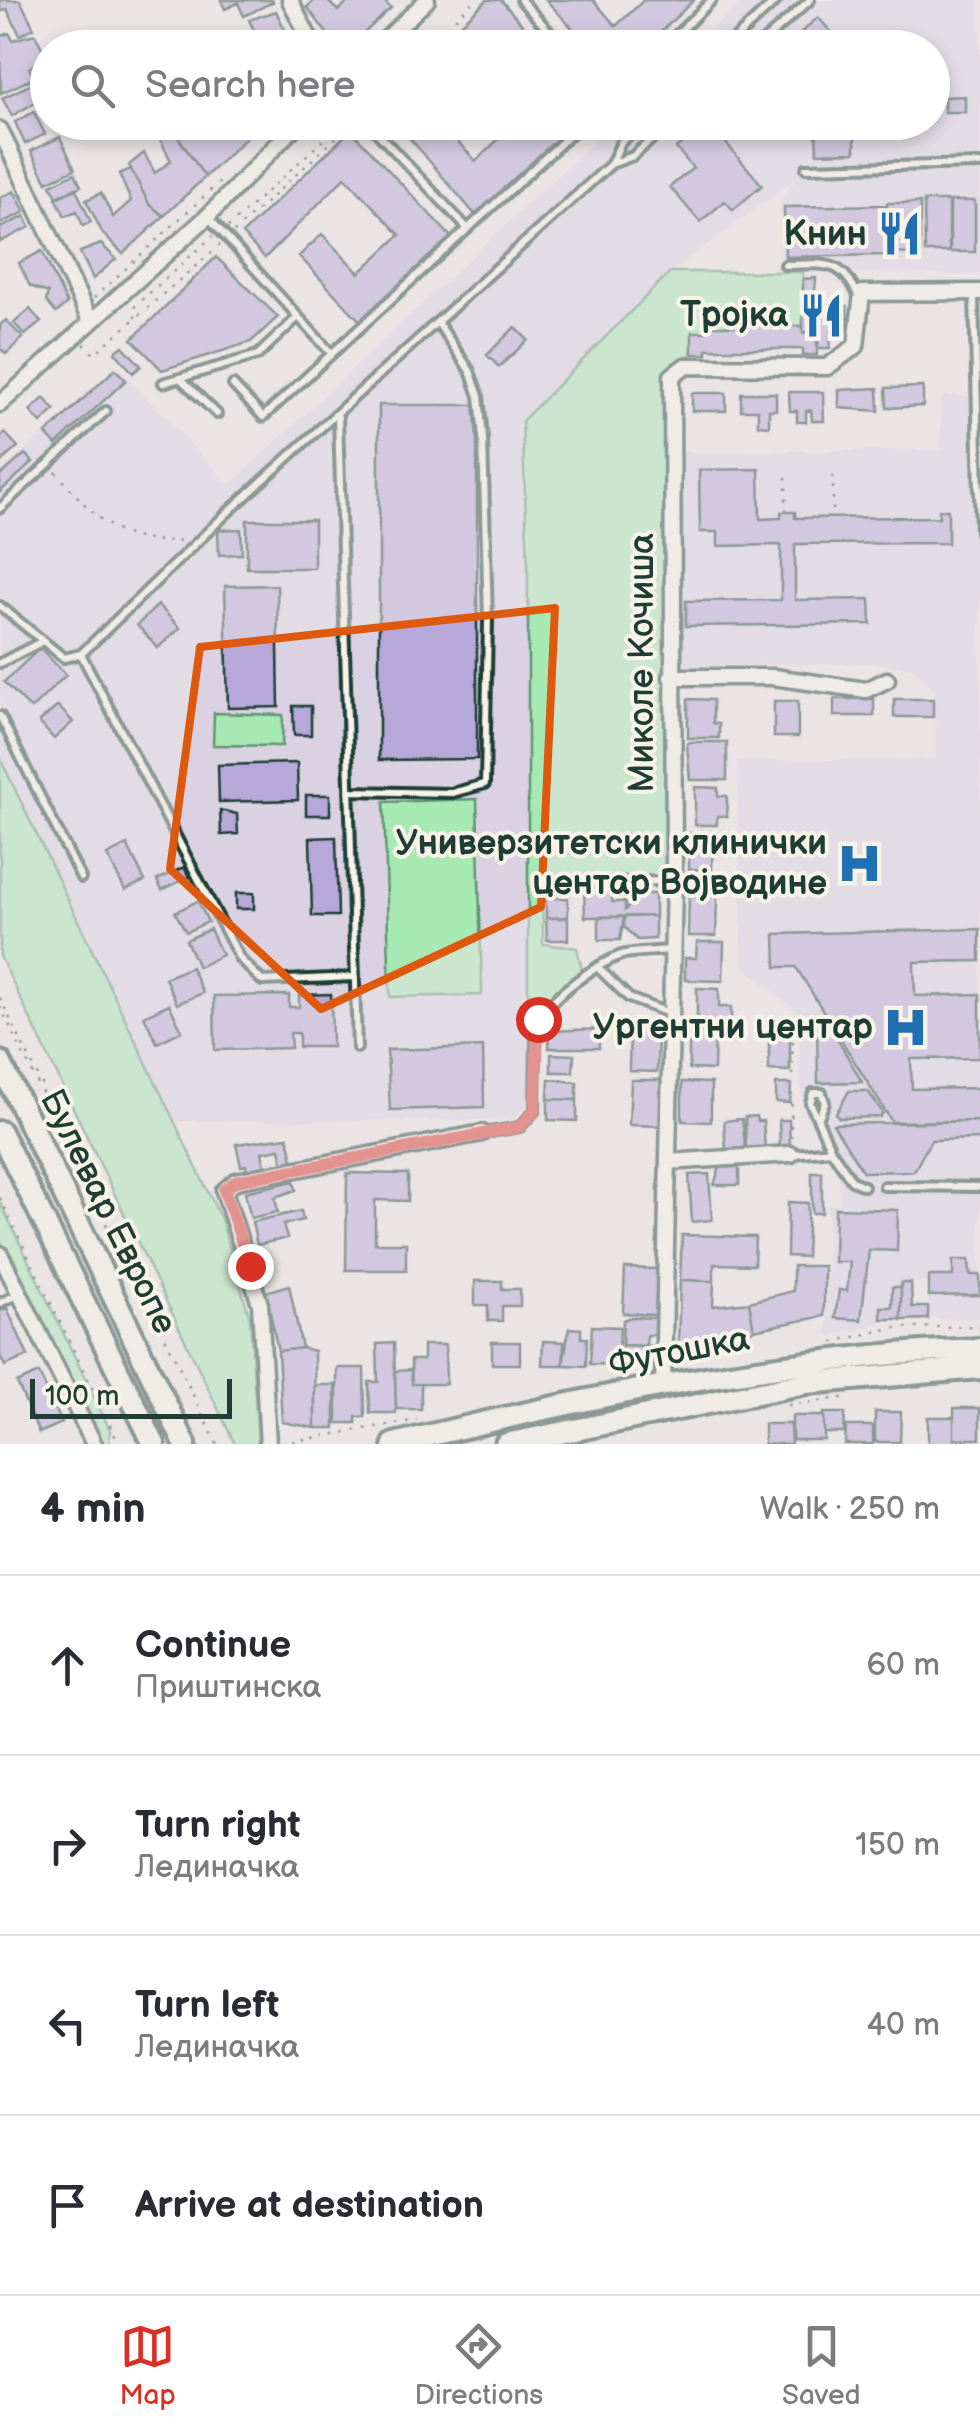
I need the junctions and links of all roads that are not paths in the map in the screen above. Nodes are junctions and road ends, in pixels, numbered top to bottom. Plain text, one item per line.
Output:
1 (290, 0) edge
2 (427, 0) edge
3 (521, 0) edge
4 (712, 0) edge
5 (776, 0) edge
6 (810, 0) edge
7 (305, 30) edge
8 (396, 30) edge
9 (548, 30) edge
10 (681, 30) edge
11 (744, 30) edge
12 (776, 30) edge
13 (0, 130) edge
14 (282, 140) edge
15 (384, 140) edge
16 (565, 140) edge
17 (624, 140) edge
18 (651, 140) edge
19 (612, 164) junction
20 (980, 164) edge
21 (806, 168) dead end
22 (208, 216) junction
23 (468, 230) junction
24 (785, 265) dead end
25 (977, 292) edge
26 (859, 297) junction
27 (87, 314) junction
28 (298, 317) junction
29 (438, 323) junction
30 (331, 353) junction
31 (180, 378) junction
32 (163, 383) dead end
33 (977, 383) edge
34 (232, 386) dead end
35 (0, 404) edge
36 (106, 411) dead end
37 (216, 414) dead end
38 (338, 416) junction
39 (0, 508) edge
40 (980, 532) edge
41 (0, 606) edge
42 (41, 642) junction
43 (81, 654) junction
44 (0, 663) edge
45 (671, 677) junction
46 (887, 680) dead end
47 (0, 716) edge
48 (349, 792) junction
49 (81, 878) dead end
50 (674, 881) junction
51 (543, 883) dead end
52 (674, 950) junction
53 (597, 966) junction
54 (354, 977) junction
55 (672, 1015) junction
56 (356, 1048) dead end
57 (0, 1062) edge
58 (818, 1120) dead end
59 (0, 1132) edge
60 (482, 1133) joint
61 (830, 1150) junction
62 (790, 1154) joint
63 (668, 1162) junction
64 (864, 1186) dead end
65 (884, 1186) dead end
66 (980, 1187) edge
67 (0, 1254) edge
68 (22, 1293) junction
69 (0, 1303) edge
70 (980, 1349) edge
71 (980, 1368) edge
72 (663, 1386) junction
73 (94, 1444) edge
74 (154, 1444) edge
75 (184, 1444) edge
76 (268, 1444) edge
77 (394, 1444) edge
78 (506, 1444) edge

1 - 7 street
2 - 8 street
3 - 9 lane
4 - 10 lane
5 - 11 lane
6 - 12 lane
13 - 27 street
14 - 22 street
15 - 23 lane
16 - 23 lane
17 - 19 lane
18 - 19 lane
19 - 29 lane
20 - 21 lane
22 - 27 street
22 - 28 lane
23 - 30 lane
24 - 26 lane
25 - 26 street
25 - 33 lane
26 - 45 street, Миколе Кочиша
27 - 35 street
28 - 30 lane
28 - 31 lane
29 - 38 lane
29 - 48 lane
30 - 34 lane
31 - 32 lane
31 - 37 lane
33 - 40 lane
36 - 39 lane
38 - 43 lane
38 - 48 lane
41 - 42 lane
42 - 43 lane
42 - 44 lane
43 - 54 lane
45 - 46 street
45 - 50 street, Миколе Кочиша
47 - 49 lane
48 - 54 lane
50 - 51 lane
50 - 52 street, Миколе Кочиша
52 - 53 lane
52 - 55 street, Миколе Кочиша
53 - 55 lane
53 - 60 lane
54 - 56 lane
55 - 63 street, Миколе Кочиша
57 - 75 main road, Булевар Европе
58 - 61 lane
59 - 74 main road, Булевар Европе
60 - 76 street
61 - 62 lane
61 - 64 lane
62 - 63 street
63 - 72 street, Миколе Кочиша
65 - 66 lane
67 - 68 street
68 - 69 lane
68 - 73 street
70 - 72 main road, Футошка
71 - 78 main road, Футошка
72 - 77 main road, Футошка

